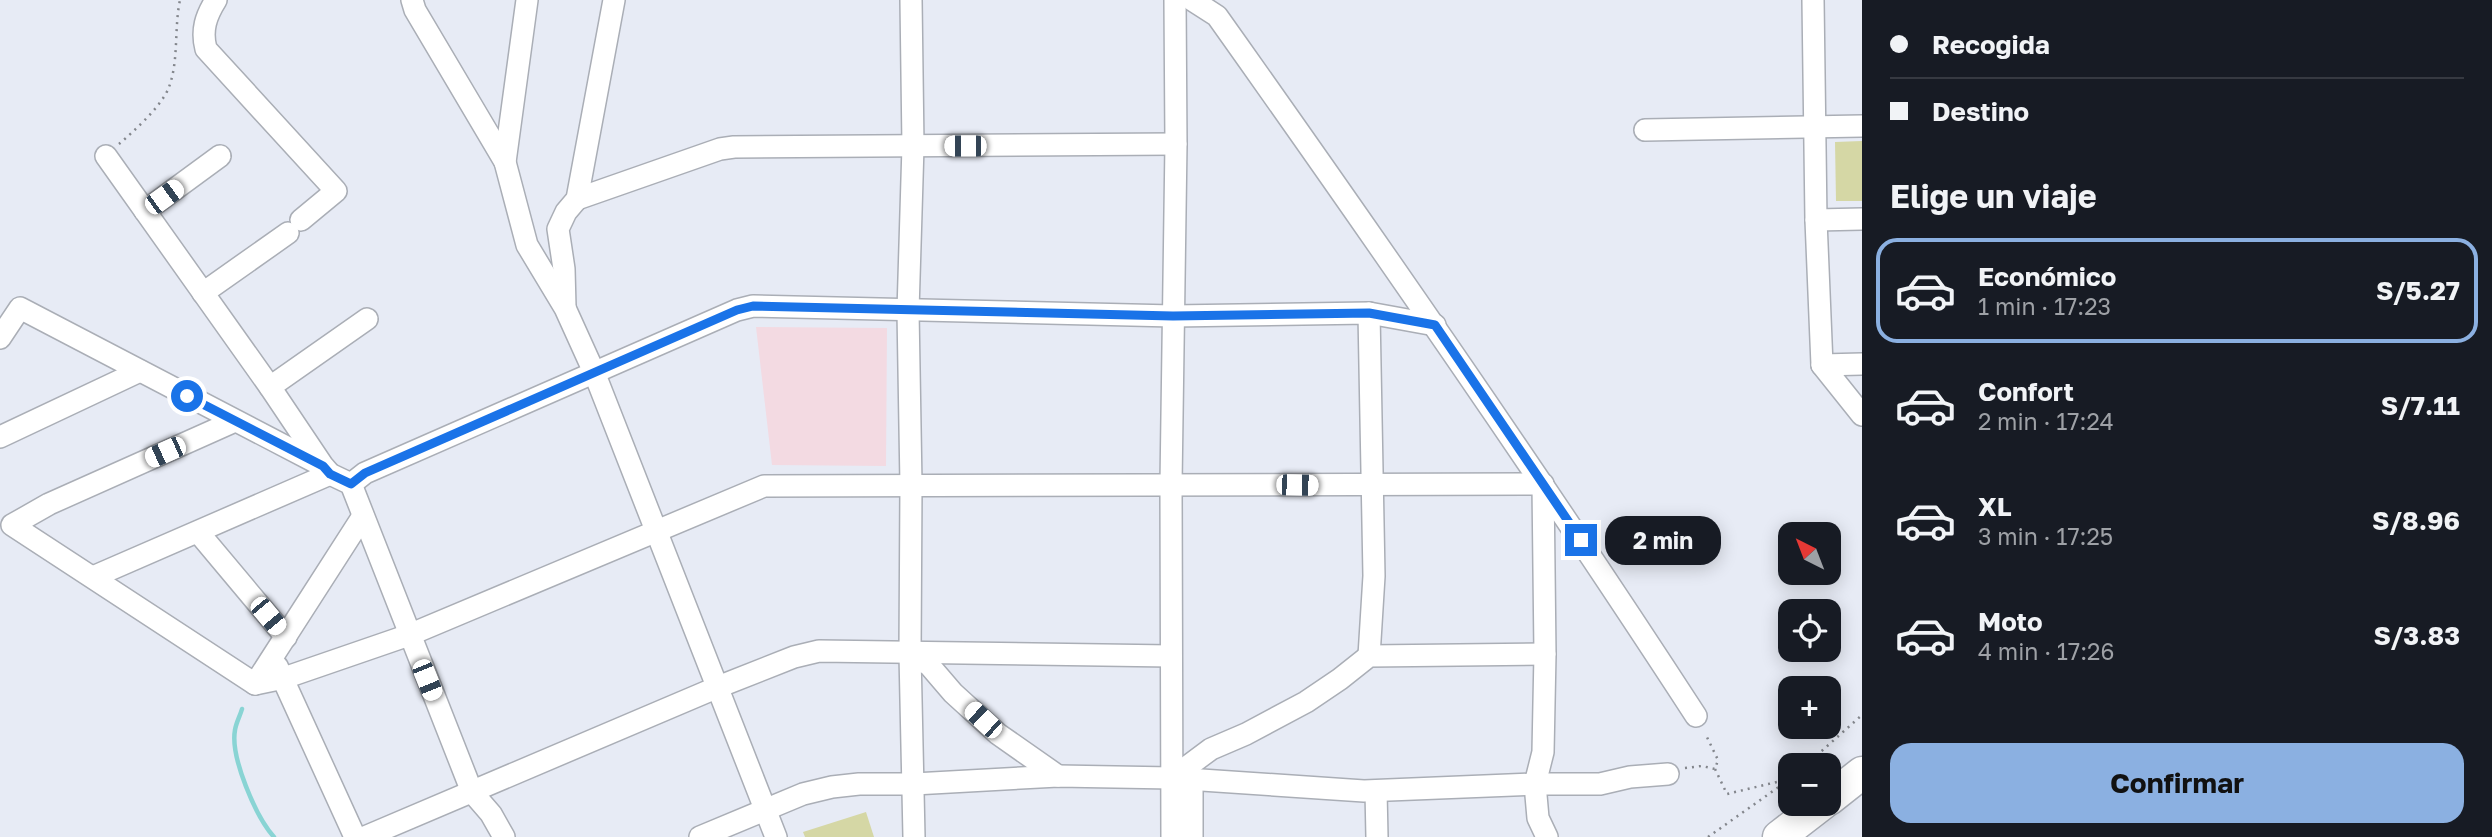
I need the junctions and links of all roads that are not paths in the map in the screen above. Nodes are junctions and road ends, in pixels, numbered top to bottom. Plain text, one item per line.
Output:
1 (216, 0) edge
2 (412, 0) edge
3 (527, 0) edge
4 (911, 0) edge
5 (1175, 0) edge
6 (1192, 0) edge
7 (1813, 0) edge
8 (615, 2) edge
9 (1862, 126) edge
10 (1814, 127) junction
11 (1645, 130) dead end
12 (1176, 144) junction
13 (913, 146) junction
14 (106, 156) road end
15 (220, 156) dead end
16 (505, 162) junction
17 (577, 199) junction
18 (145, 211) junction
19 (1862, 219) edge
20 (1816, 220) junction
21 (203, 293) junction
22 (565, 308) junction
23 (908, 311) junction
24 (1369, 313) junction
25 (1173, 316) junction
26 (367, 319) dead end
27 (1435, 325) junction
28 (0, 338) edge
29 (1862, 364) edge
30 (1822, 365) junction
31 (140, 371) junction
32 (594, 372) junction
33 (270, 387) junction
34 (1862, 415) edge
35 (235, 421) junction
36 (0, 436) edge
37 (326, 470) junction
38 (351, 484) junction
39 (1171, 484) junction
40 (1543, 484) junction
41 (911, 485) junction
42 (1374, 486) junction
43 (363, 516) junction
44 (657, 531) junction
45 (198, 532) junction
46 (0, 533) edge
47 (93, 577) junction
48 (133, 619) dead end
49 (410, 635) junction
50 (286, 637) junction
51 (910, 654) junction
52 (1545, 654) junction
53 (1171, 656) junction
54 (1369, 656) junction
55 (272, 659) junction
56 (284, 678) junction
57 (255, 684) junction
58 (718, 687) junction
59 (1696, 716) road end
60 (1862, 773) edge
61 (1668, 774) road end
62 (1058, 776) junction
63 (1182, 779) junction
64 (914, 784) junction
65 (1535, 784) junction
66 (1841, 790) edge
67 (1370, 791) junction
68 (472, 792) junction
69 (765, 809) junction
70 (1806, 816) edge
71 (355, 837) edge
72 (365, 837) edge
73 (504, 837) edge
74 (700, 837) edge
75 (776, 837) edge
76 (914, 837) edge
77 (1172, 837) edge
78 (1192, 837) edge
79 (1363, 837) edge
80 (1377, 837) edge
81 (1548, 837) edge
82 (1779, 837) edge

1 - 21 street
2 - 16 street
3 - 16 street
4 - 13 street
5 - 12 street
6 - 27 street
7 - 10 street
8 - 17 street
9 - 10 street
10 - 11 street
10 - 20 street
12 - 13 street
12 - 25 street
13 - 17 street
13 - 23 street
14 - 18 street
15 - 18 street
16 - 22 street
17 - 22 street
18 - 21 street
19 - 20 street
20 - 30 street
21 - 33 street
22 - 32 street
23 - 25 street
23 - 32 street
23 - 41 street
24 - 25 street
24 - 27 street
24 - 42 street
25 - 39 street
26 - 33 street
27 - 40 street
28 - 31 street
29 - 30 street
30 - 34 street
31 - 35 street
31 - 36 street
32 - 38 street
32 - 44 street
33 - 37 street
35 - 37 street
35 - 47 street
37 - 38 street
37 - 45 street
38 - 43 street
39 - 41 street
39 - 42 street
39 - 53 street
40 - 42 street
40 - 52 street
40 - 59 street
41 - 44 street
41 - 51 street
42 - 54 street
43 - 49 street
43 - 50 street
44 - 49 street
44 - 58 street
45 - 47 street
45 - 50 street
46 - 48 street
47 - 57 street
49 - 56 street
49 - 68 street
50 - 55 street
51 - 53 street
51 - 58 street
51 - 62 street
51 - 64 street
52 - 54 street
52 - 65 street
53 - 63 street
54 - 63 street
55 - 56 street
55 - 57 street
56 - 57 street
56 - 71 street
58 - 68 street
58 - 69 street
60 - 66 highway
61 - 65 street
62 - 63 street
62 - 64 street
63 - 67 street
63 - 77 street
63 - 78 street
64 - 69 street
64 - 76 street
65 - 67 street
65 - 81 street
67 - 79 street
67 - 80 street
68 - 72 street
68 - 73 street
69 - 74 street
69 - 75 street
70 - 82 highway

